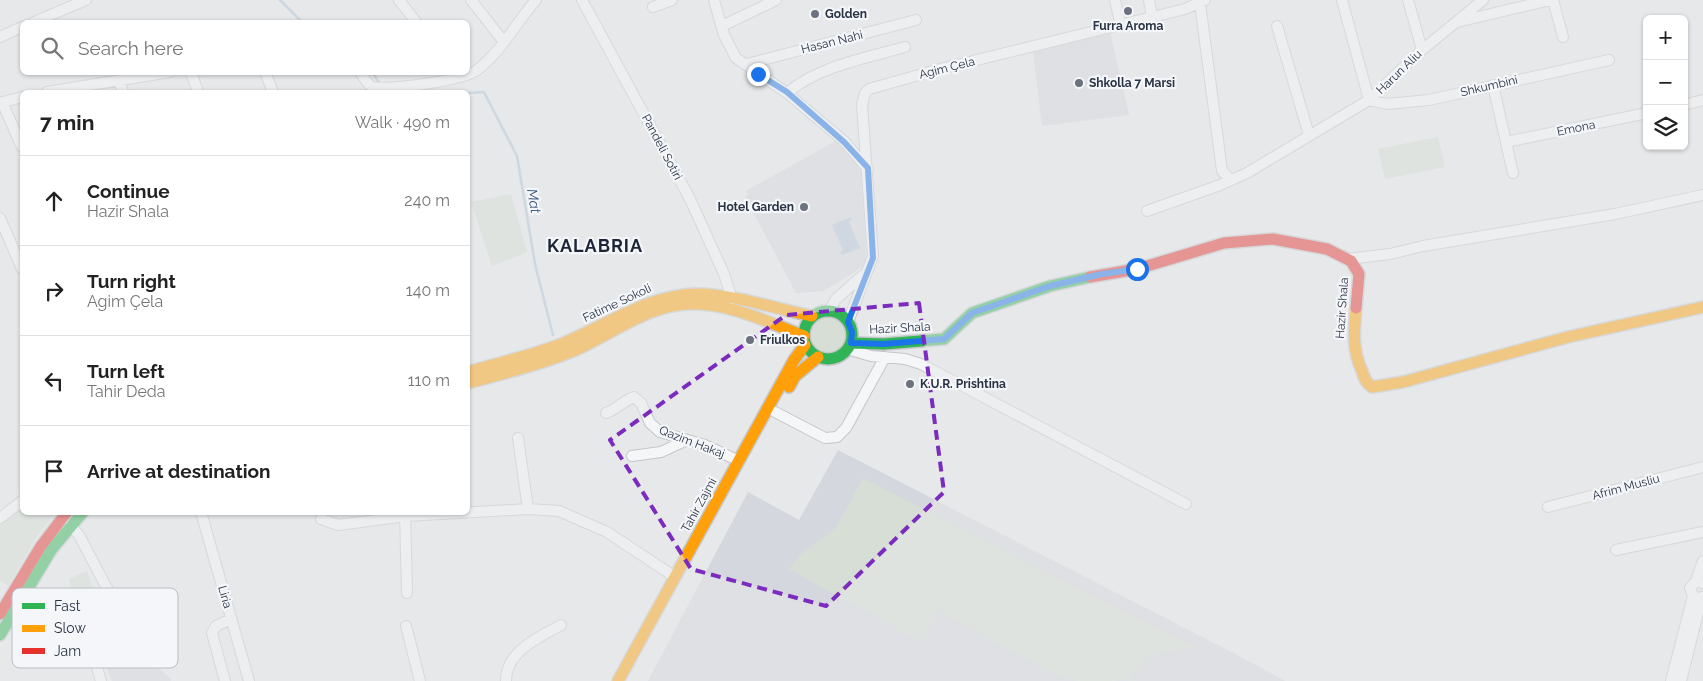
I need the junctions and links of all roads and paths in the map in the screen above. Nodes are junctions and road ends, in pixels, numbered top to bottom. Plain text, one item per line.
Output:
1 (86, 0) edge
2 (399, 0) edge
3 (471, 0) edge
4 (536, 0) edge
5 (582, 0) edge
6 (672, 0) edge
7 (714, 0) edge
8 (776, 0) edge
9 (1115, 0) edge
10 (1149, 0) edge
11 (1342, 0) edge
12 (1408, 0) edge
13 (1551, 0) edge
14 (1480, 1) edge
15 (1202, 2) edge
16 (653, 7) dead end
17 (1152, 17) junction
18 (39, 20) edge
19 (414, 20) edge
20 (916, 20) dead end
21 (1454, 22) junction
22 (722, 26) junction
23 (1121, 26) junction
24 (1277, 26) dead end
25 (20, 28) edge
26 (0, 37) edge
27 (1563, 37) dead end
28 (504, 42) junction
29 (905, 47) dead end
30 (1422, 50) junction
31 (1608, 60) dead end
32 (747, 64) junction
33 (153, 75) edge
34 (192, 75) edge
35 (266, 75) edge
36 (362, 75) edge
37 (454, 75) edge
38 (470, 75) edge
39 (470, 75) edge
40 (119, 81) junction
41 (1493, 85) junction
42 (60, 90) edge
43 (122, 90) edge
44 (197, 90) edge
45 (272, 90) edge
46 (787, 92) junction
47 (20, 98) edge
48 (1370, 100) junction
49 (1703, 100) edge
50 (1, 102) edge
51 (1688, 104) edge
52 (1643, 114) edge
53 (1309, 135) junction
54 (20, 142) edge
55 (1506, 142) junction
56 (868, 168) junction
57 (1513, 173) dead end
58 (1231, 180) junction
59 (1703, 195) edge
60 (1147, 211) dead end
61 (0, 218) edge
62 (1348, 259) junction
63 (20, 264) edge
64 (866, 272) junction
65 (732, 299) junction
66 (1703, 307) edge
67 (829, 311) junction
68 (812, 316) junction
69 (848, 322) junction
70 (804, 341) junction
71 (849, 346) junction
72 (818, 357) junction
73 (885, 357) junction
74 (470, 371) edge
75 (470, 382) edge
76 (775, 412) junction
77 (606, 413) dead end
78 (518, 438) dead end
79 (687, 440) junction
80 (632, 456) dead end
81 (739, 461) junction
82 (1703, 467) edge
83 (20, 503) edge
84 (1186, 504) dead end
85 (1548, 507) dead end
86 (528, 509) junction
87 (470, 511) edge
88 (65, 515) edge
89 (79, 515) edge
90 (202, 515) edge
91 (400, 515) edge
92 (406, 515) edge
93 (0, 518) edge
94 (321, 519) dead end
95 (70, 525) junction
96 (1703, 532) edge
97 (1616, 550) dead end
98 (1703, 562) edge
99 (675, 577) junction
100 (1699, 582) edge
101 (16, 588) edge
102 (28, 588) edge
103 (107, 588) edge
104 (407, 593) dead end
105 (12, 594) edge
106 (1699, 596) edge
107 (1701, 611) edge
108 (0, 614) edge
109 (12, 615) edge
110 (231, 619) junction
111 (561, 625) dead end
112 (406, 626) dead end
113 (1703, 633) edge
114 (0, 635) edge
115 (1691, 635) junction
116 (97, 668) edge
117 (101, 681) edge
118 (224, 681) edge
119 (249, 681) edge
120 (420, 681) edge
121 (506, 681) edge
122 (618, 681) edge
123 (627, 681) edge
124 (1671, 681) edge
125 (1681, 681) edge

1 - 18 street
2 - 19 street
3 - 28 street
4 - 28 street
5 - 65 street, Pandeli Sotiri
6 - 16 street
7 - 22 street
8 - 22 street
9 - 23 street
10 - 17 street
11 - 48 street
12 - 30 street
13 - 21 street
13 - 27 street
14 - 21 street, Harun Aliu
15 - 17 street, Agim Çela
15 - 58 street
17 - 23 street, Agim Çela
20 - 32 street, Hasan Nahi
21 - 30 street, Harun Aliu
22 - 32 street
23 - 56 street, Agim Çela
24 - 53 street
25 - 26 street
28 - 38 street
29 - 46 street
30 - 48 street, Harun Aliu
31 - 41 street, Shkumbini
32 - 46 street
33 - 40 street
34 - 44 street
35 - 45 street
36 - 37 street
37 - 39 street
40 - 42 street
40 - 43 street
41 - 48 street, Shkumbini
41 - 55 street
46 - 56 street
47 - 50 street
48 - 53 street, Harun Aliu
49 - 51 street
50 - 54 street
52 - 55 street, Emona
53 - 58 street, Harun Aliu
55 - 57 street
56 - 64 street, Agim Çela
58 - 60 street, Harun Aliu
59 - 62 street
61 - 63 street
62 - 66 street, Hazir Shala
62 - 71 street, Hazir Shala
64 - 67 street, Agim Çela
64 - 69 street, Agim Çela
65 - 68 street, Fatime Sokoli
65 - 74 street, Fatime Sokoli
67 - 68 street
67 - 69 street
68 - 70 street
69 - 71 street
70 - 72 street
70 - 75 street, Fatime Sokoli
70 - 81 street, Tahir Zajmi
71 - 72 street
71 - 73 street
72 - 76 street, Tahir Zajmi
73 - 76 street
73 - 84 street
76 - 123 street, Tahir Zajmi
77 - 79 street, Qazim Hakaj
78 - 86 street
79 - 80 street
79 - 81 street, Qazim Hakaj
81 - 99 street, Tahir Zajmi
82 - 85 street, Afrim Musliu
83 - 93 street
86 - 87 street
86 - 99 street
88 - 101 street
89 - 95 street
90 - 110 street, Liria
91 - 94 street
92 - 104 street
95 - 102 street
95 - 103 street
96 - 97 street
98 - 100 street
99 - 122 street, Tahir Zajmi
100 - 106 street
105 - 108 street
106 - 107 street
106 - 124 street
107 - 115 street
109 - 114 street
110 - 118 street
110 - 119 street, Liria
111 - 121 street
112 - 120 street
113 - 115 street
115 - 125 street
116 - 117 street

